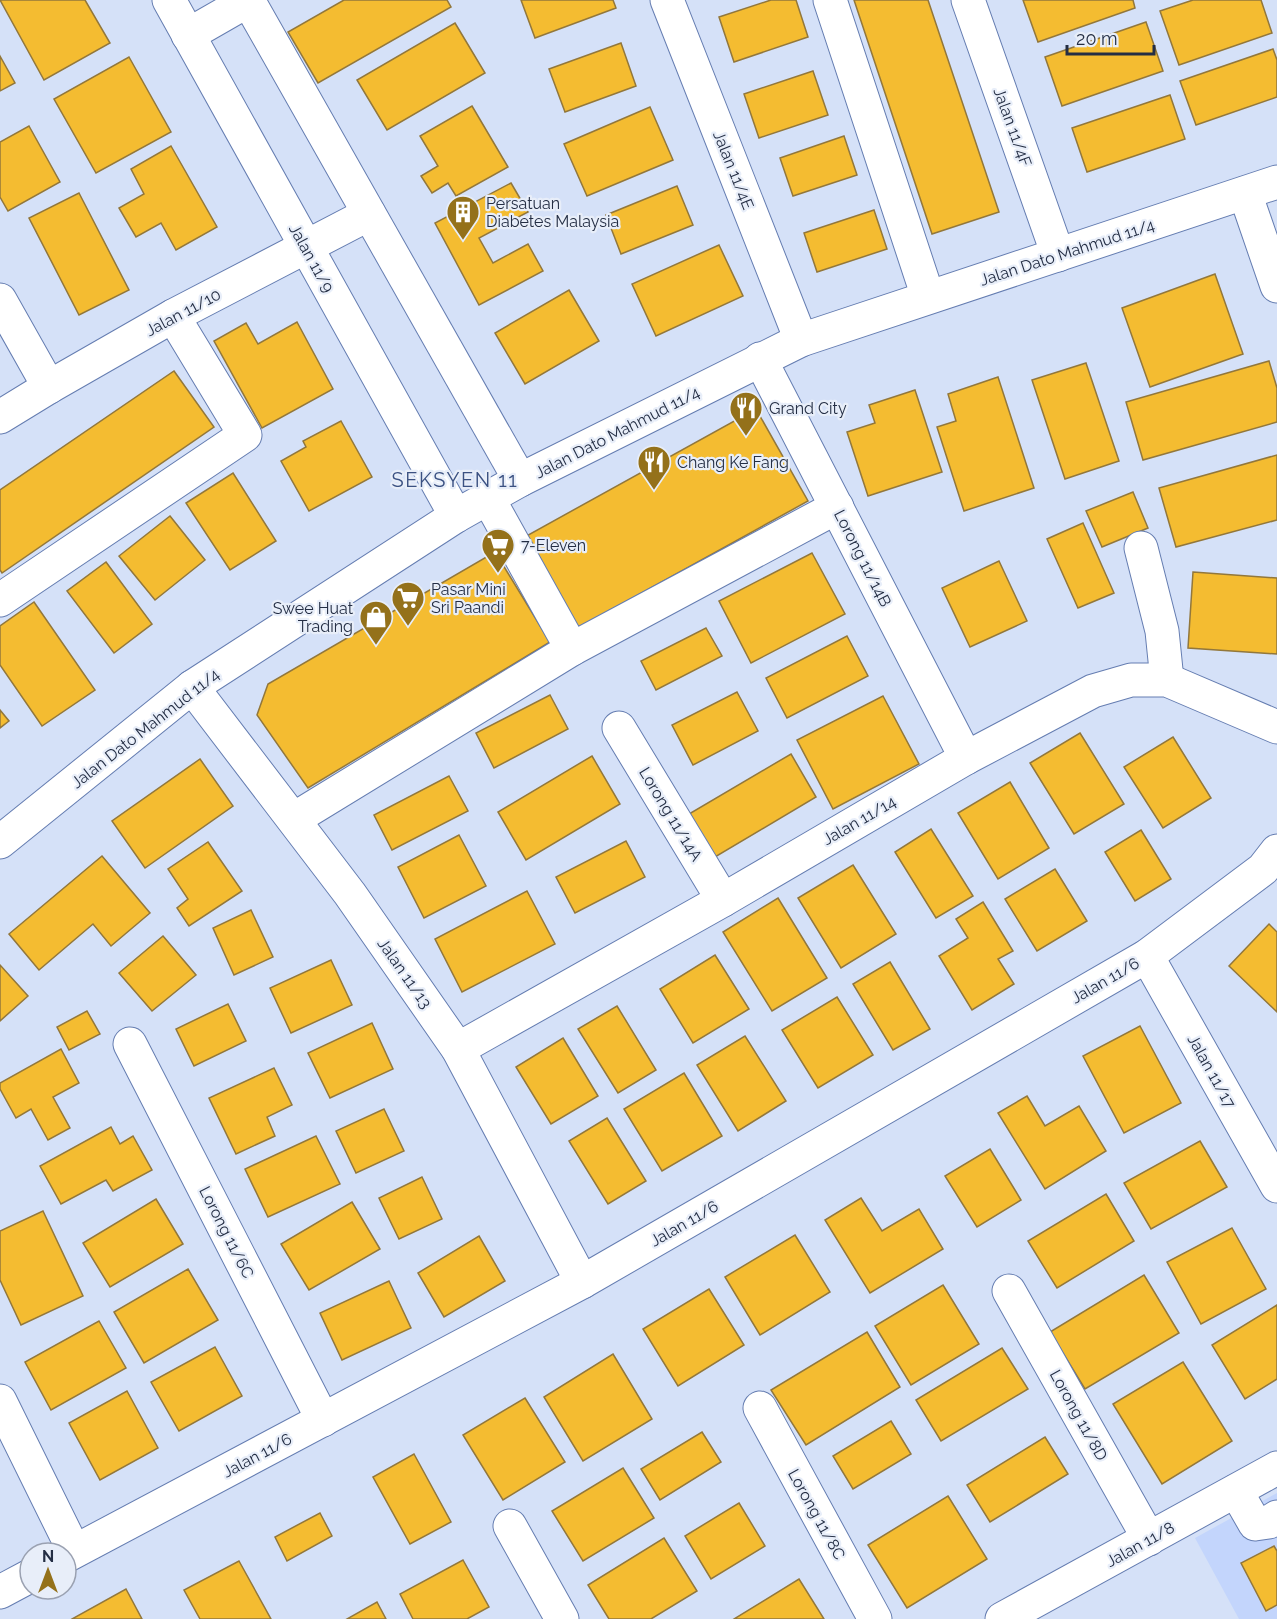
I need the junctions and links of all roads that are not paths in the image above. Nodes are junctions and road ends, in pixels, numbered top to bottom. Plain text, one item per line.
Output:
1 (169, 0) edge
2 (248, 0) edge
3 (667, 0) edge
4 (830, 0) edge
5 (968, 0) edge
6 (188, 35) junction
7 (1277, 183) edge
8 (1245, 193) junction
9 (369, 214) junction
10 (306, 248) junction
11 (1058, 255) junction
12 (1277, 286) edge
13 (928, 297) junction
14 (0, 300) edge
15 (173, 316) junction
16 (801, 340) junction
17 (760, 359) junction
18 (49, 387) junction
19 (0, 417) edge
20 (520, 480) junction
21 (488, 498) junction
22 (837, 507) junction
23 (456, 516) junction
24 (1141, 548) dead end
25 (2, 595) edge
26 (572, 649) junction
27 (1167, 680) junction
28 (192, 687) junction
29 (1277, 727) edge
30 (619, 728) dead end
31 (966, 758) junction
32 (294, 819) junction
33 (0, 842) edge
34 (1277, 852) edge
35 (723, 900) junction
36 (1147, 956) junction
37 (130, 1044) dead end
38 (458, 1049) junction
39 (1277, 1186) edge
40 (582, 1282) junction
41 (1009, 1291) dead end
42 (0, 1401) edge
43 (760, 1408) dead end
44 (323, 1420) junction
45 (1277, 1468) edge
46 (1236, 1491) junction
47 (1277, 1517) edge
48 (510, 1526) dead end
49 (1149, 1539) junction
50 (64, 1541) edge
51 (78, 1549) edge
52 (18, 1582) edge
53 (0, 1592) edge
54 (562, 1619) edge
55 (874, 1619) edge
56 (1002, 1619) edge

1 - 6 street, Jalan 11/9
2 - 6 street
2 - 9 street
3 - 16 street, Jalan 11/4E
4 - 13 street
5 - 11 street, Jalan 11/4F
6 - 10 street, Jalan 11/9
7 - 8 street, Jalan Dato Mahmud 11/4
8 - 11 street, Jalan Dato Mahmud 11/4
8 - 12 street
9 - 10 street, Jalan 11/10
9 - 20 street
10 - 15 street, Jalan 11/10
10 - 23 street, Jalan 11/9
11 - 13 street, Jalan Dato Mahmud 11/4
13 - 16 street, Jalan Dato Mahmud 11/4
14 - 18 street
15 - 18 street, Jalan 11/10
15 - 25 street
16 - 17 street, Jalan Dato Mahmud 11/4
17 - 20 street, Jalan Dato Mahmud 11/4
17 - 22 street, Lorong 11/14B
18 - 19 street, Jalan 11/10
20 - 21 street, Jalan Dato Mahmud 11/4
21 - 23 street, Jalan Dato Mahmud 11/4
21 - 26 street
22 - 26 street
22 - 31 street, Lorong 11/14B
23 - 28 street, Jalan Dato Mahmud 11/4
24 - 27 street
26 - 32 street
27 - 29 street, Jalan 11/14
27 - 31 street, Jalan 11/14
28 - 32 street, Jalan 11/13
28 - 33 street, Jalan Dato Mahmud 11/4
30 - 35 street, Lorong 11/14A
31 - 35 street, Jalan 11/14
32 - 38 street, Jalan 11/13
34 - 36 street, Jalan 11/6
35 - 38 street, Jalan 11/14
36 - 39 street, Jalan 11/17
36 - 40 street, Jalan 11/6
37 - 44 street, Lorong 11/6C
38 - 40 street, Jalan 11/13
40 - 44 street, Jalan 11/6
41 - 49 street, Lorong 11/8D
42 - 50 street
43 - 55 street, Lorong 11/8C
44 - 51 street, Jalan 11/6
45 - 46 street, Jalan 11/8
46 - 47 street
46 - 49 street, Jalan 11/8
48 - 54 street
49 - 56 street, Jalan 11/8
52 - 53 street

